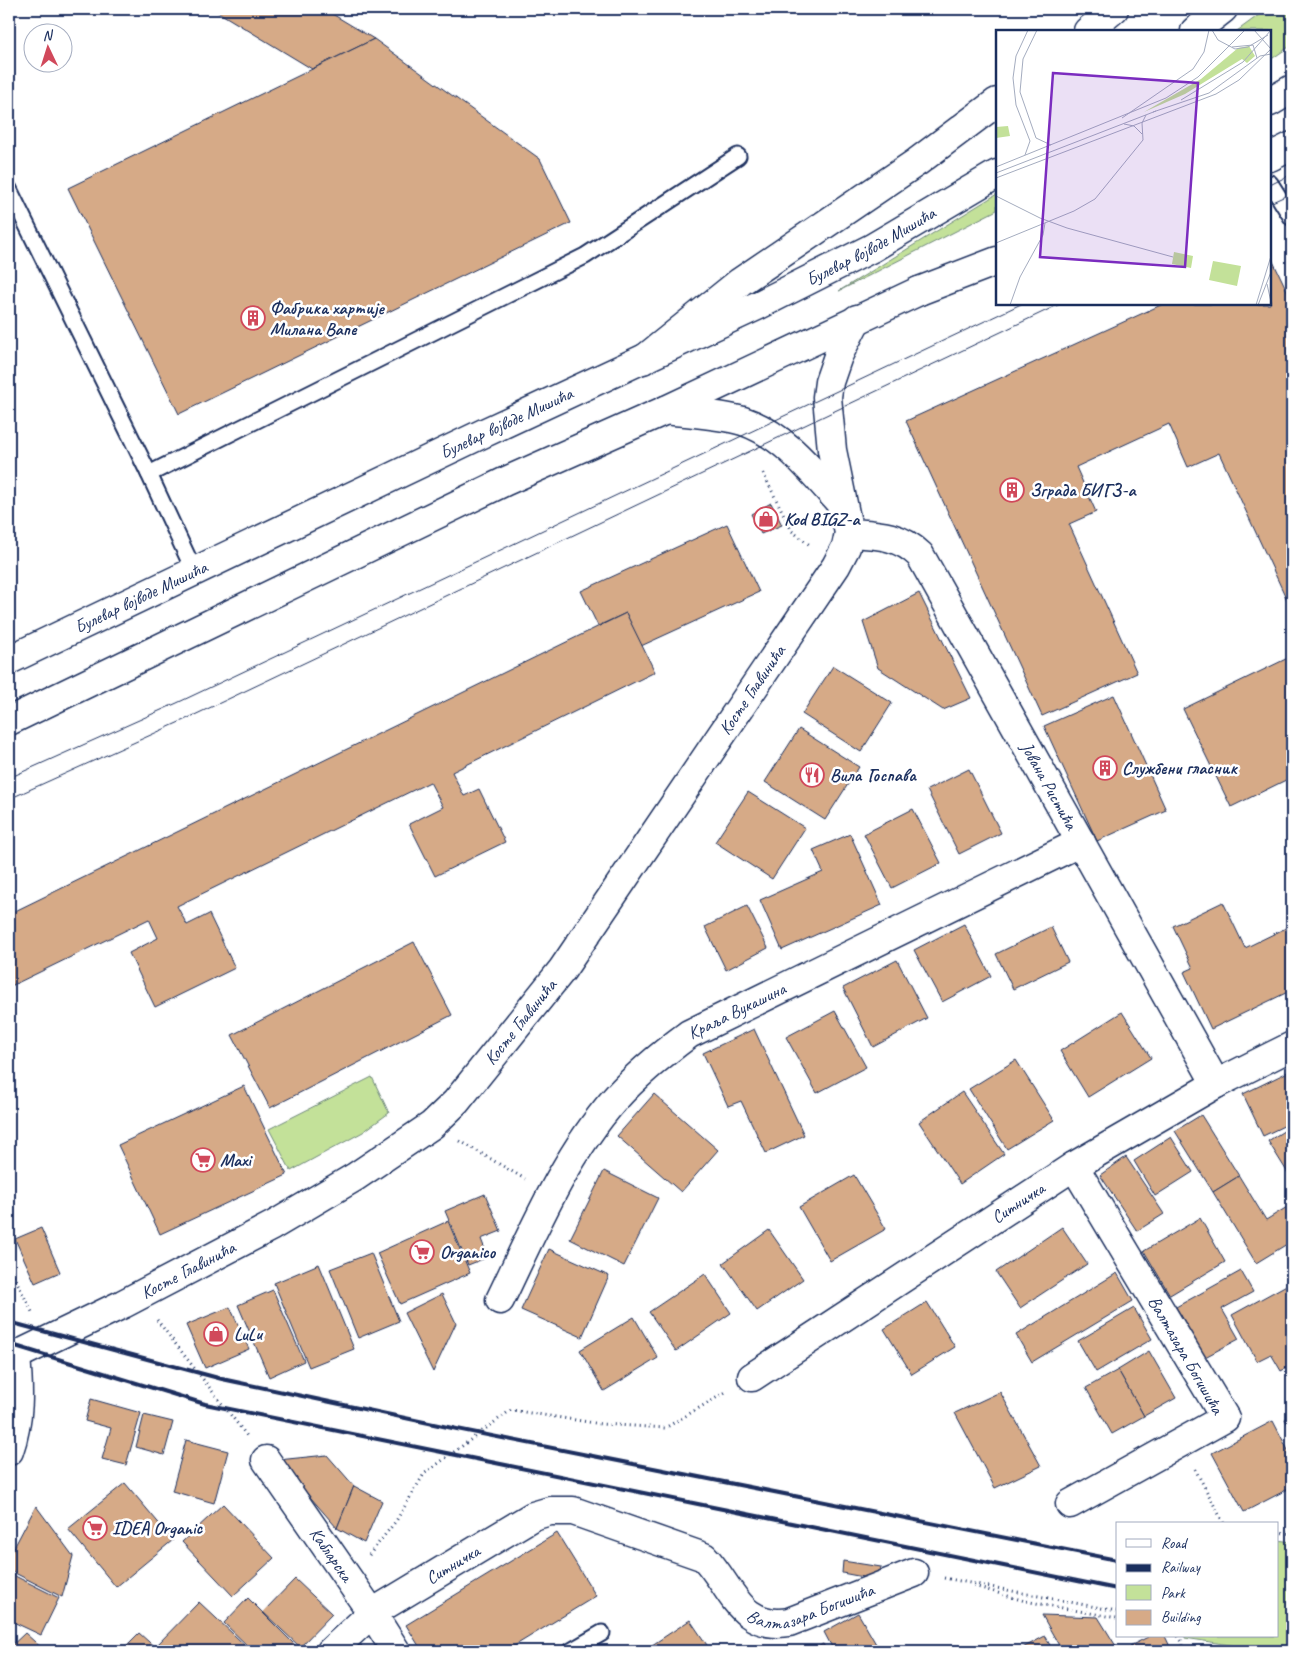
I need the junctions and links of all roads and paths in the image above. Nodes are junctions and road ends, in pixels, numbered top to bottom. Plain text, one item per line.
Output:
1 (1114, 9) edge
2 (1223, 9) edge
3 (1089, 30) edge
4 (1196, 30) edge
5 (1292, 89) edge
6 (1271, 101) edge
7 (996, 103) edge
8 (1292, 146) edge
9 (738, 156) dead end
10 (1271, 156) edge
11 (996, 175) edge
12 (1271, 185) edge
13 (9, 189) edge
14 (1292, 218) edge
15 (996, 251) edge
16 (996, 261) edge
17 (919, 291) junction
18 (857, 319) junction
19 (643, 360) junction
20 (666, 410) junction
21 (149, 474) junction
22 (842, 504) junction
23 (849, 533) junction
24 (195, 573) junction
25 (14, 654) edge
26 (9, 721) edge
27 (1081, 842) junction
28 (1292, 1046) edge
29 (1216, 1084) junction
30 (454, 1137) dead end
31 (1074, 1166) junction
32 (526, 1180) dead end
33 (9, 1266) edge
34 (500, 1300) dead end
35 (34, 1317) dead end
36 (165, 1332) dead end
37 (11, 1352) edge
38 (752, 1377) joint
39 (1181, 1443) junction
40 (9, 1451) edge
41 (266, 1460) joint
42 (1070, 1504) dead end
43 (533, 1516) joint
44 (1223, 1522) edge
45 (1278, 1532) edge
46 (1292, 1534) edge
47 (914, 1573) joint
48 (350, 1580) junction
49 (957, 1581) junction
50 (1116, 1611) edge
51 (372, 1613) junction
52 (1116, 1618) edge
53 (602, 1633) dead end
54 (1179, 1638) edge
55 (331, 1651) edge
56 (396, 1651) edge
57 (571, 1651) edge
58 (1183, 1651) edge

1 - 3 main road
2 - 4 main road
5 - 6 main road
7 - 19 main road
8 - 10 main road
9 - 21 lane
11 - 19 main road, Булевар војводе Мишића
12 - 14 lane
13 - 21 lane
15 - 17 main road
16 - 17 main road
17 - 18 main road
18 - 20 main road
18 - 22 main road
19 - 24 main road, Булевар војводе Мишића
20 - 22 main road
20 - 26 main road
21 - 24 lane
22 - 23 main road
23 - 27 main road, Јована Ристића
23 - 37 main road, Косте Главинића
24 - 25 main road, Булевар војводе Мишића
27 - 29 main road, Јована Ристића
27 - 34 main road, Краља Вукашина
28 - 29 main road, Ситничка
29 - 31 main road, Ситничка
30 - 32 path
31 - 38 main road, Ситничка
31 - 39 main road, Валтазара Богишића
33 - 35 path
36 - 41 path
37 - 40 main road
38 - 48 path
39 - 42 main road, Валтазара Богишића
39 - 44 path
41 - 48 main road, Кабларска
43 - 47 main road, Валтазара Богишића
43 - 51 main road, Ситничка
45 - 46 path
47 - 49 path
48 - 51 main road, Кабларска
49 - 50 path
49 - 52 path
51 - 55 main road, Ситничка
51 - 56 main road, Кабларска
53 - 57 lane
54 - 58 path

